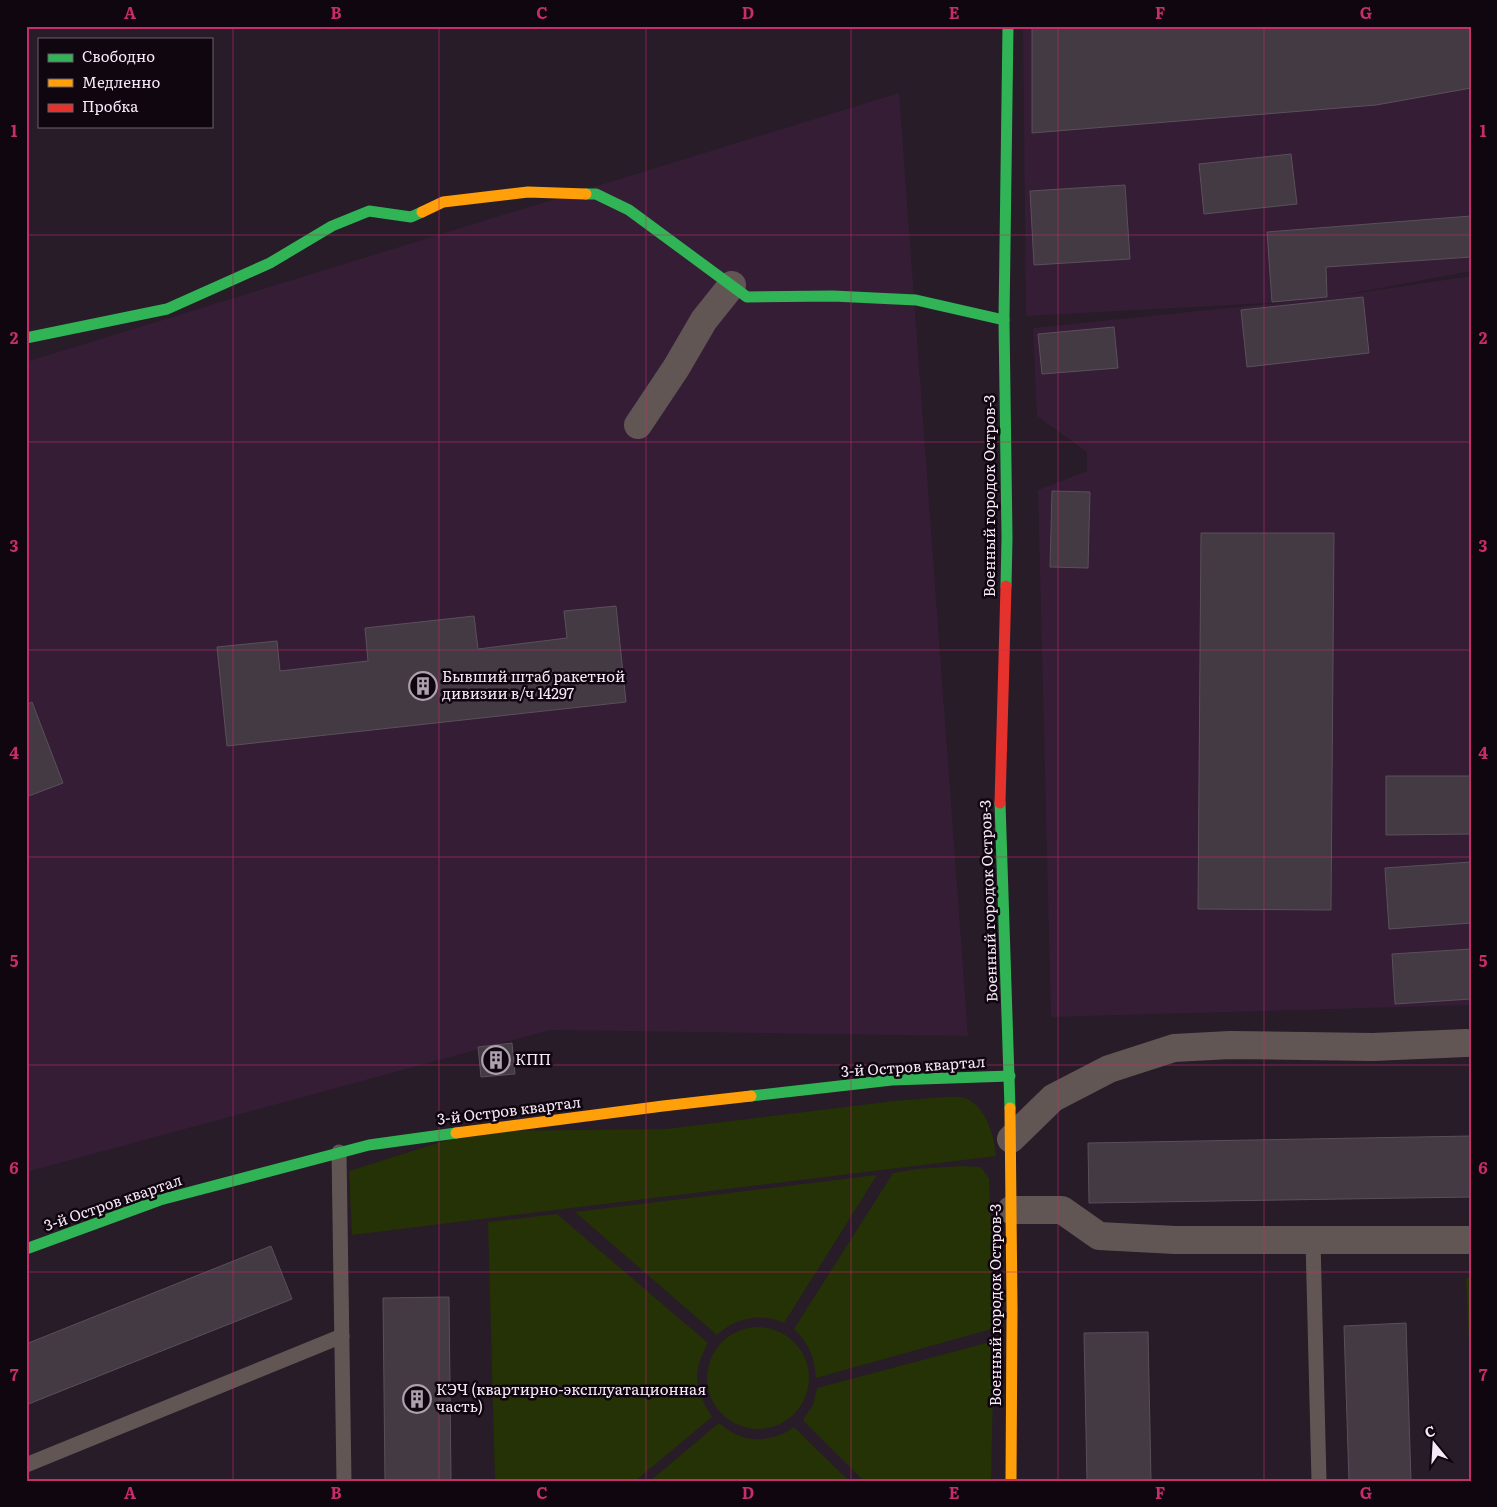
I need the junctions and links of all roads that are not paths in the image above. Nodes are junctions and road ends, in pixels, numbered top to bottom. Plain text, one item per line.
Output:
1 (1008, 26) edge
2 (732, 285) junction
3 (1004, 320) junction
4 (26, 338) edge
5 (638, 425) dead end
6 (1466, 1043) dead end
7 (1010, 1076) junction
8 (1011, 1139) junction
9 (340, 1152) junction
10 (1011, 1210) junction
11 (1313, 1240) junction
12 (1471, 1240) edge
13 (26, 1249) edge
14 (342, 1336) junction
15 (26, 1465) edge
16 (344, 1481) edge
17 (1011, 1481) edge
18 (1319, 1481) edge

1 - 3 street, Военный городок Остров-3
2 - 3 street
2 - 4 street
2 - 5 street
3 - 7 street, Военный городок Остров-3
6 - 8 street
7 - 8 street, Военный городок Остров-3
7 - 9 street, 3-й Остров квартал
8 - 10 street, Военный городок Остров-3
9 - 13 street, 3-й Остров квартал
9 - 14 lane
10 - 11 street
10 - 17 street, Военный городок Остров-3
11 - 12 street
11 - 18 lane
14 - 15 lane
14 - 16 lane

